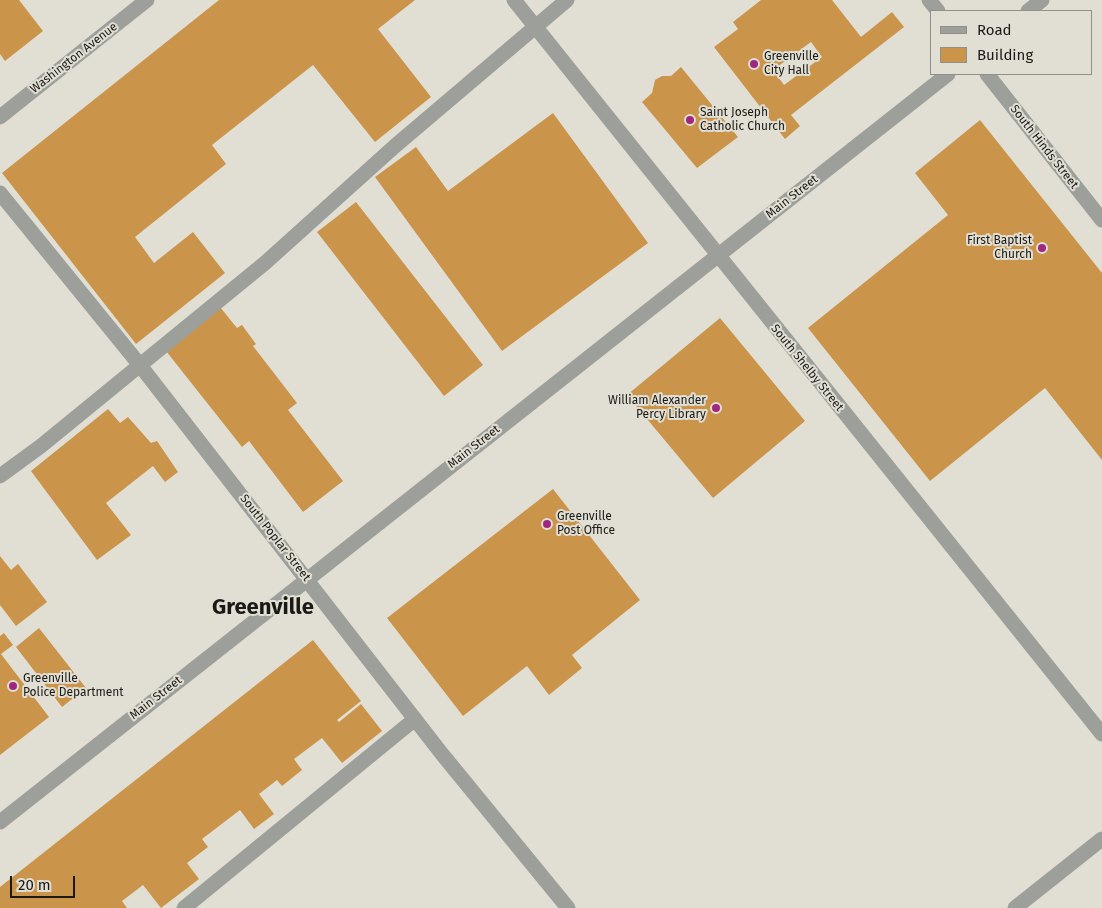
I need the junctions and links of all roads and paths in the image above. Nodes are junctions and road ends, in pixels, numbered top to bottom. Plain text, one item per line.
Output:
1 (148, 0) edge
2 (514, 0) edge
3 (567, 0) edge
4 (929, 0) edge
5 (1042, 0) edge
6 (937, 10) edge
7 (1029, 10) edge
8 (535, 26) junction
9 (947, 75) edge
10 (988, 75) edge
11 (0, 117) edge
12 (0, 193) edge
13 (1102, 220) edge
14 (717, 256) junction
15 (139, 364) junction
16 (0, 476) edge
17 (306, 579) junction
18 (415, 719) junction
19 (1102, 734) edge
20 (2, 817) edge
21 (1102, 839) edge
22 (184, 908) edge
23 (568, 908) edge
24 (1015, 908) edge

1 - 11 street, Washington Avenue
2 - 8 street, South Shelby Street
3 - 8 street
4 - 6 street
5 - 7 street
8 - 14 street, South Shelby Street
8 - 15 street
9 - 14 street, Main Street
10 - 13 street, South Hinds Street
12 - 15 street, South Poplar Street
14 - 17 street, Main Street
14 - 19 street, South Shelby Street
15 - 16 street
15 - 17 street, South Poplar Street
17 - 18 street, South Poplar Street
17 - 20 street, Main Street
18 - 22 street
18 - 23 street, South Poplar Street
21 - 24 street

